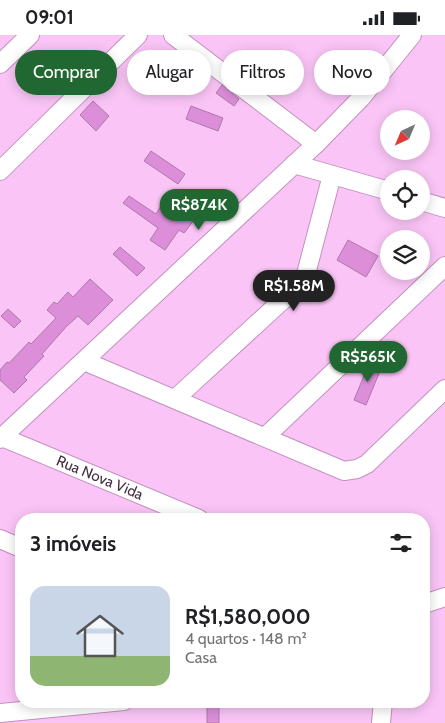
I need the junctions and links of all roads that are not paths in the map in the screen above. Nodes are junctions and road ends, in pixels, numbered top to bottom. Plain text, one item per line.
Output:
1 (30, 35) edge
2 (138, 35) edge
3 (173, 35) edge
4 (412, 35) edge
5 (0, 64) edge
6 (316, 143) junction
7 (294, 164) junction
8 (0, 171) edge
9 (332, 175) junction
10 (380, 188) edge
11 (430, 204) edge
12 (445, 208) edge
13 (445, 266) edge
14 (84, 361) junction
15 (445, 389) edge
16 (175, 399) junction
17 (265, 437) junction
18 (1, 438) edge
19 (184, 513) edge
20 (0, 539) edge
21 (15, 545) edge
22 (445, 597) edge
23 (430, 602) edge
24 (52, 708) edge
25 (382, 708) edge
26 (0, 713) edge
27 (381, 723) edge

1 - 5 street
2 - 8 street
3 - 6 street
4 - 6 street
6 - 7 street
7 - 9 street
7 - 14 street
9 - 10 street
9 - 16 street
11 - 12 street
13 - 17 street
14 - 16 street
14 - 18 street
15 - 17 street
16 - 17 street
18 - 19 street, Rua Nova Vida
20 - 21 street
22 - 23 street
24 - 26 street
25 - 27 street

